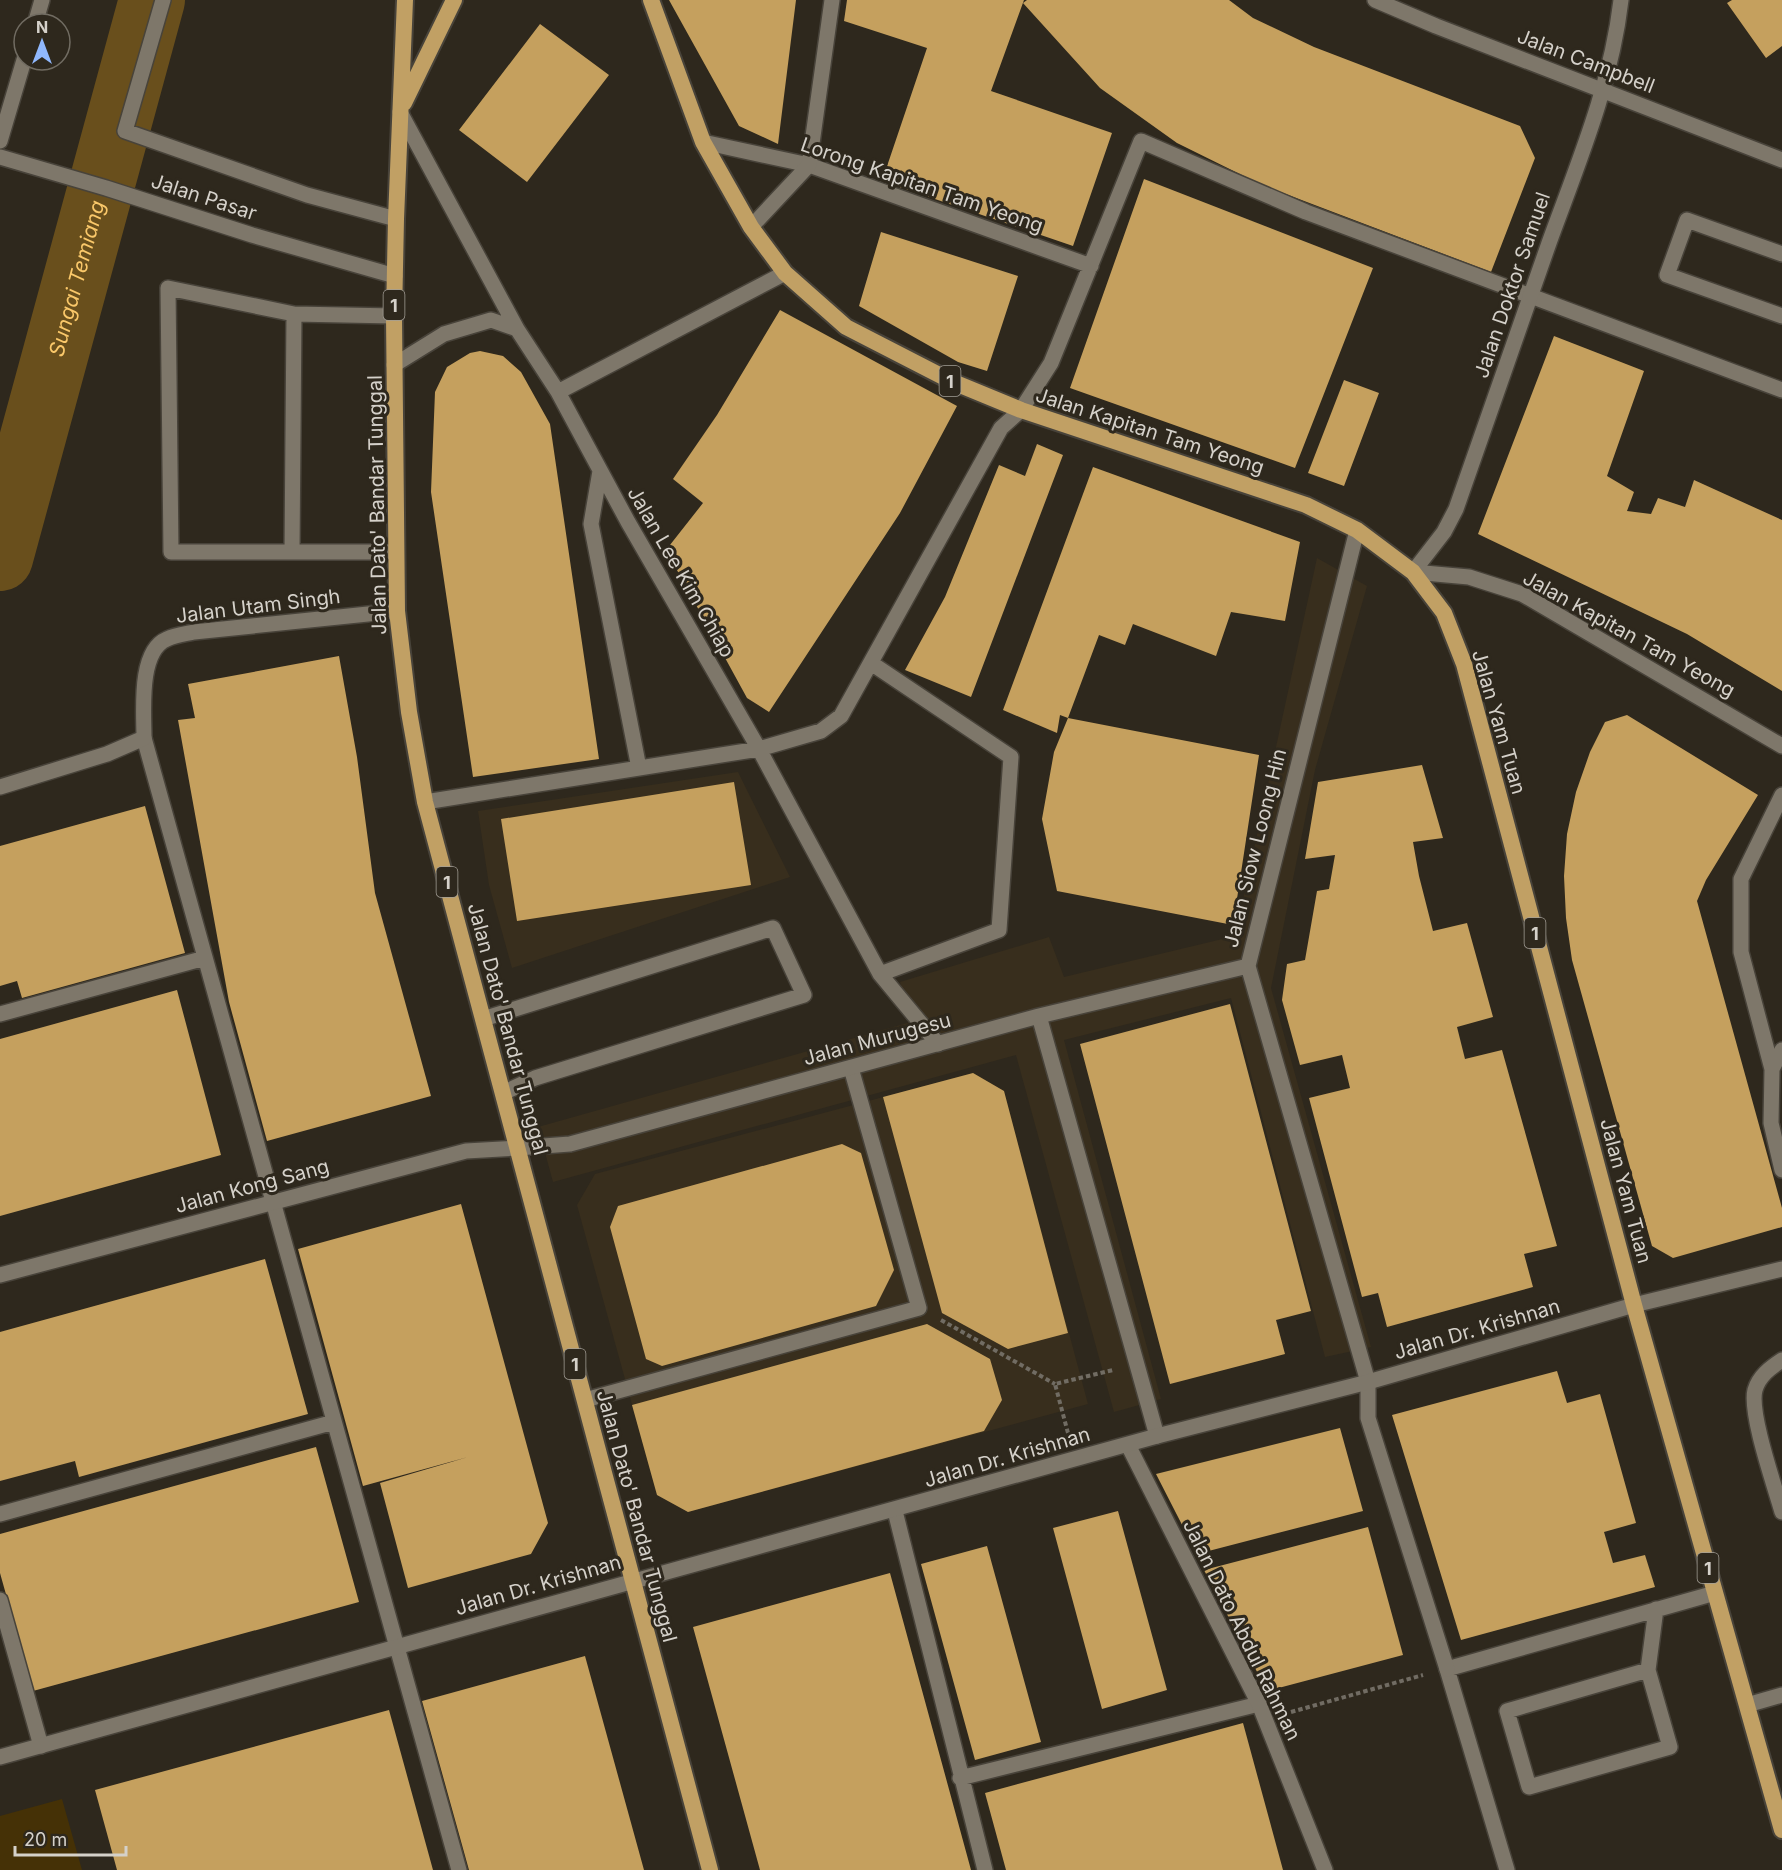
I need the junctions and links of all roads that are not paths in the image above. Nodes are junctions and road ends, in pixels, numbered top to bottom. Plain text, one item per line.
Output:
1 (163, 0) edge
2 (405, 0) edge
3 (454, 0) edge
4 (651, 0) edge
5 (832, 0) edge
6 (1375, 0) edge
7 (1621, 0) edge
8 (20, 72) edge
9 (1604, 91) junction
10 (400, 112) junction
11 (0, 141) edge
12 (703, 142) junction
13 (0, 157) edge
14 (1782, 160) edge
15 (809, 165) junction
16 (396, 219) junction
17 (751, 227) junction
18 (1782, 254) edge
19 (1091, 266) junction
20 (784, 273) junction
21 (395, 276) junction
22 (1530, 296) junction
23 (294, 314) junction
24 (394, 316) junction
25 (1782, 316) edge
26 (518, 329) junction
27 (394, 365) junction
28 (1782, 390) edge
29 (558, 392) junction
30 (1021, 411) junction
31 (600, 471) junction
32 (1357, 530) junction
33 (292, 552) junction
34 (396, 552) junction
35 (1413, 572) junction
36 (397, 611) junction
37 (871, 663) junction
38 (144, 738) junction
39 (1782, 746) edge
40 (759, 749) junction
41 (639, 768) junction
42 (0, 786) edge
43 (1782, 795) edge
44 (425, 802) junction
45 (205, 958) junction
46 (1248, 966) junction
47 (880, 974) junction
48 (0, 1014) edge
49 (1039, 1016) junction
50 (483, 1019) junction
51 (938, 1044) junction
52 (1782, 1050) edge
53 (851, 1068) junction
54 (1772, 1069) junction
55 (503, 1093) junction
56 (518, 1148) junction
57 (1782, 1170) edge
58 (273, 1202) junction
59 (1782, 1269) edge
60 (0, 1275) edge
61 (1634, 1305) junction
62 (1782, 1360) edge
63 (1368, 1382) junction
64 (585, 1400) junction
65 (334, 1422) junction
66 (1157, 1436) junction
67 (1128, 1445) junction
68 (895, 1510) junction
69 (1782, 1512) edge
70 (0, 1514) edge
71 (633, 1581) junction
72 (1715, 1593) junction
73 (0, 1600) edge
74 (1656, 1609) junction
75 (397, 1646) junction
76 (1447, 1669) junction
77 (1648, 1670) junction
78 (1782, 1695) edge
79 (1259, 1704) junction
80 (1747, 1705) junction
81 (41, 1746) junction
82 (0, 1757) edge
83 (960, 1778) junction
84 (1782, 1830) edge
85 (459, 1870) edge
86 (710, 1870) edge
87 (985, 1870) edge
88 (1325, 1870) edge
89 (1508, 1870) edge

1 - 16 street
2 - 10 highway, Jalan Dato' Bandar Tunggal / 1
3 - 10 highway
4 - 12 highway, Jalan Kapitan Tam Yeong / 1
5 - 15 street
6 - 9 street, Jalan Campbell
7 - 9 street, Jalan Doktor Samuel
8 - 11 street
9 - 14 street, Jalan Campbell
9 - 22 street, Jalan Doktor Samuel
10 - 16 highway, Jalan Dato' Bandar Tunggal / 1
10 - 26 street, Jalan Lee Kim Chiap
12 - 15 street, Lorong Kapitan Tam Yeong
12 - 17 highway, Jalan Kapitan Tam Yeong / 1
13 - 21 street, Jalan Pasar
15 - 17 street
15 - 19 street, Lorong Kapitan Tam Yeong
16 - 21 highway, Jalan Dato' Bandar Tunggal / 1
17 - 20 highway, Jalan Kapitan Tam Yeong / 1
18 - 25 street
19 - 22 street
19 - 30 street
20 - 29 street
20 - 30 highway, Jalan Kapitan Tam Yeong / 1
21 - 24 highway, Jalan Dato' Bandar Tunggal / 1
22 - 28 street
22 - 35 street, Jalan Doktor Samuel
23 - 24 street
23 - 33 street
23 - 33 street
24 - 27 highway, Jalan Dato' Bandar Tunggal / 1
26 - 27 street
26 - 29 street, Jalan Lee Kim Chiap
27 - 34 highway, Jalan Dato' Bandar Tunggal / 1
29 - 31 street, Jalan Lee Kim Chiap
30 - 32 highway, Jalan Kapitan Tam Yeong / 1
30 - 37 street
31 - 40 street, Jalan Lee Kim Chiap
31 - 41 street
32 - 35 highway, Jalan Kapitan Tam Yeong / 1
32 - 46 street, Jalan Siow Loong Hin
33 - 34 street
34 - 36 highway, Jalan Dato' Bandar Tunggal / 1
35 - 39 street, Jalan Kapitan Tam Yeong
35 - 61 highway, Jalan Yam Tuan / 1
36 - 38 street, Jalan Utam Singh
36 - 44 highway, Jalan Dato' Bandar Tunggal / 1
37 - 40 street
37 - 47 street
38 - 42 street
38 - 45 street, Jalan Utam Singh
40 - 41 street
40 - 47 street, Jalan Lee Kim Chiap
41 - 44 street
43 - 54 street
44 - 50 highway, Jalan Dato' Bandar Tunggal / 1
45 - 48 street
45 - 58 street, Jalan Utam Singh
46 - 49 street, Jalan Murugesu
46 - 63 street, Jalan Siow Loong Hin
47 - 51 street, Jalan Lee Kim Chiap
49 - 51 street, Jalan Murugesu
49 - 66 street
50 - 55 highway, Jalan Dato' Bandar Tunggal / 1
50 - 55 street
51 - 53 street, Jalan Murugesu
52 - 54 street
53 - 56 street, Jalan Murugesu
53 - 64 street
54 - 57 street
55 - 56 highway, Jalan Dato' Bandar Tunggal / 1
56 - 58 street, Jalan Kong Sang
56 - 64 highway, Jalan Dato' Bandar Tunggal / 1
58 - 60 street, Jalan Kong Sang
58 - 65 street, Jalan Utam Singh
59 - 61 street, Jalan Dr. Krishnan
61 - 63 street, Jalan Dr. Krishnan
61 - 72 highway, Jalan Yam Tuan / 1
62 - 69 street
63 - 66 street, Jalan Dr. Krishnan
63 - 76 street, Jalan Siow Loong Hin
64 - 71 highway, Jalan Dato' Bandar Tunggal / 1
65 - 70 street
65 - 75 street, Jalan Utam Singh
66 - 67 street, Jalan Dr. Krishnan
67 - 68 street, Jalan Dr. Krishnan
67 - 79 street, Jalan Dato Abdul Rahman
68 - 71 street, Jalan Dr. Krishnan
68 - 83 street
71 - 75 street, Jalan Dr. Krishnan
71 - 86 highway, Jalan Dato' Bandar Tunggal / 1
72 - 74 street
72 - 80 highway, Jalan Yam Tuan / 1
73 - 81 street
74 - 76 street
74 - 77 street
75 - 81 street, Jalan Dr. Krishnan
75 - 85 street, Jalan Utam Singh
76 - 89 street, Jalan Siow Loong Hin
77 - 77 street
78 - 80 street
79 - 83 street
79 - 88 street, Jalan Dato Abdul Rahman
80 - 84 highway, Jalan Yam Tuan / 1
81 - 82 street, Jalan Dr. Krishnan
83 - 87 street

